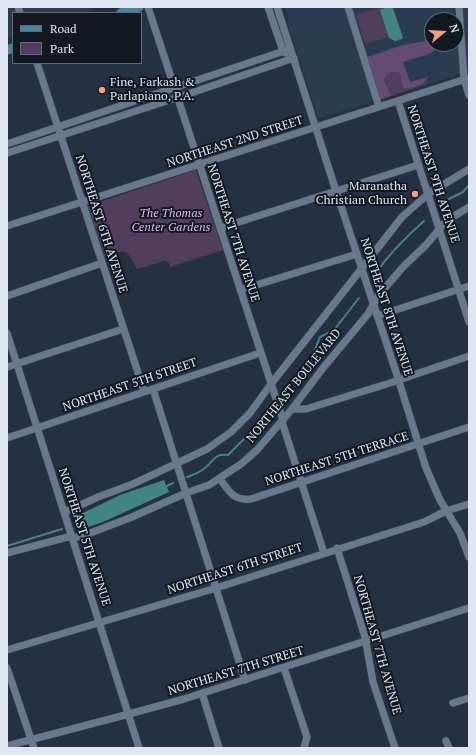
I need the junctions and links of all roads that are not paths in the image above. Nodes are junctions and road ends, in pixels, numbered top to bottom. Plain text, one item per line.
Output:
1 (139, 7) edge
2 (148, 7) edge
3 (268, 7) edge
4 (277, 7) edge
5 (348, 7) edge
6 (459, 7) edge
7 (123, 12) edge
8 (287, 50) junction
9 (294, 58) junction
10 (37, 64) edge
11 (224, 72) junction
12 (467, 79) edge
13 (227, 81) junction
14 (175, 88) junction
15 (469, 95) edge
16 (178, 98) junction
17 (398, 101) junction
18 (379, 107) junction
19 (113, 109) junction
20 (116, 117) junction
21 (58, 128) junction
22 (315, 128) junction
23 (60, 136) junction
24 (7, 144) edge
25 (7, 153) edge
26 (200, 164) junction
27 (418, 165) junction
28 (469, 169) edge
29 (336, 192) junction
30 (428, 194) junction
31 (82, 202) junction
32 (469, 207) edge
33 (7, 226) edge
34 (220, 228) junction
35 (440, 229) junction
36 (357, 254) junction
37 (102, 263) junction
38 (361, 268) junction
39 (469, 286) edge
40 (240, 290) junction
41 (459, 290) junction
42 (7, 296) edge
43 (373, 304) junction
44 (377, 316) junction
45 (469, 322) edge
46 (123, 329) junction
47 (7, 333) edge
48 (260, 353) junction
49 (469, 356) edge
50 (17, 364) junction
51 (7, 367) edge
52 (398, 380) junction
53 (271, 384) junction
54 (153, 388) junction
55 (144, 391) junction
56 (292, 410) junction
57 (282, 421) junction
58 (469, 427) edge
59 (38, 428) junction
60 (7, 438) edge
61 (418, 444) junction
62 (177, 464) junction
63 (220, 479) junction
64 (302, 482) junction
65 (186, 493) junction
66 (469, 504) edge
67 (446, 511) junction
68 (65, 512) junction
69 (73, 538) junction
70 (337, 548) junction
71 (7, 553) edge
72 (324, 553) junction
73 (469, 558) edge
74 (216, 588) junction
75 (469, 608) edge
76 (100, 622) junction
77 (366, 642) junction
78 (7, 650) edge
79 (7, 668) edge
80 (284, 668) junction
81 (245, 680) junction
82 (202, 693) junction
83 (469, 698) edge
84 (453, 703) dead end
85 (129, 714) junction
86 (31, 739) junction
87 (7, 746) edge
88 (34, 748) edge
89 (140, 748) edge
90 (218, 748) edge
91 (304, 748) edge
92 (395, 748) edge

1 - 7 main road
2 - 14 street, NORTHEAST 7TH AVENUE
3 - 8 street, NORTHEAST 8TH AVENUE
4 - 8 street, NORTHEAST 8TH AVENUE
5 - 18 street
6 - 12 street
8 - 9 street, NORTHEAST 8TH AVENUE
8 - 11 street
9 - 13 street
9 - 22 street, NORTHEAST 8TH AVENUE
10 - 21 street, NORTHEAST 6TH AVENUE
11 - 13 street
11 - 14 street
12 - 15 street
12 - 17 street, NORTHEAST 2ND STREET
13 - 16 street
14 - 16 street, NORTHEAST 7TH AVENUE
14 - 19 street
16 - 20 street
16 - 26 street, NORTHEAST 7TH AVENUE
17 - 18 street, NORTHEAST 2ND STREET
17 - 27 street, NORTHEAST 9TH AVENUE
18 - 22 street, NORTHEAST 2ND STREET
19 - 20 street
19 - 21 street
20 - 23 street
21 - 23 street, NORTHEAST 6TH AVENUE
21 - 24 street
22 - 26 street, NORTHEAST 2ND STREET
22 - 29 street, NORTHEAST 8TH AVENUE
23 - 25 street
23 - 31 street, NORTHEAST 6TH AVENUE
26 - 31 street, NORTHEAST 2ND STREET
26 - 34 street, NORTHEAST 7TH AVENUE
27 - 29 street
27 - 30 street, NORTHEAST 9TH AVENUE
28 - 30 street, NORTHEAST BOULEVARD
29 - 34 street
29 - 36 street, NORTHEAST 8TH AVENUE
30 - 35 street, NORTHEAST 9TH AVENUE
30 - 38 street, NORTHEAST BOULEVARD
31 - 33 street, NORTHEAST 2ND STREET
31 - 37 street, NORTHEAST 6TH AVENUE
32 - 35 street, NORTHEAST BOULEVARD
34 - 40 street, NORTHEAST 7TH AVENUE
35 - 41 street, NORTHEAST 9TH AVENUE
35 - 43 street, NORTHEAST BOULEVARD
36 - 38 street, NORTHEAST 8TH AVENUE
36 - 40 street
37 - 42 street
37 - 46 street, NORTHEAST 6TH AVENUE
38 - 43 street, NORTHEAST 8TH AVENUE
38 - 53 street, NORTHEAST BOULEVARD
39 - 41 street
40 - 48 street, NORTHEAST 7TH AVENUE
41 - 44 street
41 - 45 street, NORTHEAST 9TH AVENUE
43 - 44 street, NORTHEAST 8TH AVENUE
43 - 56 street, NORTHEAST BOULEVARD
44 - 52 street, NORTHEAST 8TH AVENUE
46 - 50 street
46 - 55 street, NORTHEAST 6TH AVENUE
47 - 50 street, NORTHEAST 5TH AVENUE
48 - 53 street, NORTHEAST 7TH AVENUE
48 - 54 street, NORTHEAST 5TH STREET
49 - 52 street
50 - 51 street
50 - 59 street, NORTHEAST 5TH AVENUE
52 - 56 street
52 - 61 street, NORTHEAST 8TH AVENUE
53 - 57 street, NORTHEAST 7TH AVENUE
53 - 62 street, NORTHEAST BOULEVARD
54 - 55 street, NORTHEAST 5TH STREET
54 - 62 street
55 - 59 street, NORTHEAST 5TH STREET
56 - 57 street, NORTHEAST BOULEVARD
57 - 63 street, NORTHEAST BOULEVARD
57 - 64 street, NORTHEAST 7TH AVENUE
58 - 61 street, NORTHEAST 5TH TERRACE
59 - 60 street, NORTHEAST 5TH STREET
59 - 68 street, NORTHEAST 5TH AVENUE
61 - 64 street, NORTHEAST 5TH TERRACE
61 - 67 street, NORTHEAST 8TH AVENUE
62 - 65 street
62 - 68 street, NORTHEAST BOULEVARD
63 - 64 street, NORTHEAST 5TH TERRACE
63 - 65 street, NORTHEAST BOULEVARD
64 - 72 street, NORTHEAST 7TH AVENUE
65 - 69 street, NORTHEAST BOULEVARD
65 - 74 street
66 - 67 street, NORTHEAST 6TH STREET
67 - 70 street, NORTHEAST 6TH STREET
67 - 73 street, NORTHEAST 8TH AVENUE
68 - 69 street, NORTHEAST 5TH AVENUE
69 - 71 street, NORTHEAST BOULEVARD
69 - 76 street, NORTHEAST 5TH AVENUE
70 - 72 street, NORTHEAST 6TH STREET
70 - 77 street, NORTHEAST 7TH AVENUE
72 - 74 street, NORTHEAST 6TH STREET
74 - 76 street, NORTHEAST 6TH STREET
74 - 81 street
75 - 77 street, NORTHEAST 7TH STREET
76 - 78 street, NORTHEAST 6TH STREET
76 - 85 street, NORTHEAST 5TH AVENUE
77 - 80 street, NORTHEAST 7TH STREET
77 - 92 street, NORTHEAST 7TH AVENUE
79 - 86 street
80 - 81 street, NORTHEAST 7TH STREET
80 - 91 street
81 - 82 street, NORTHEAST 7TH STREET
82 - 85 street, NORTHEAST 7TH STREET
82 - 90 street
83 - 84 street
85 - 86 street, NORTHEAST 7TH STREET
85 - 89 street, NORTHEAST 5TH AVENUE
86 - 87 street, NORTHEAST 7TH STREET
86 - 88 street

